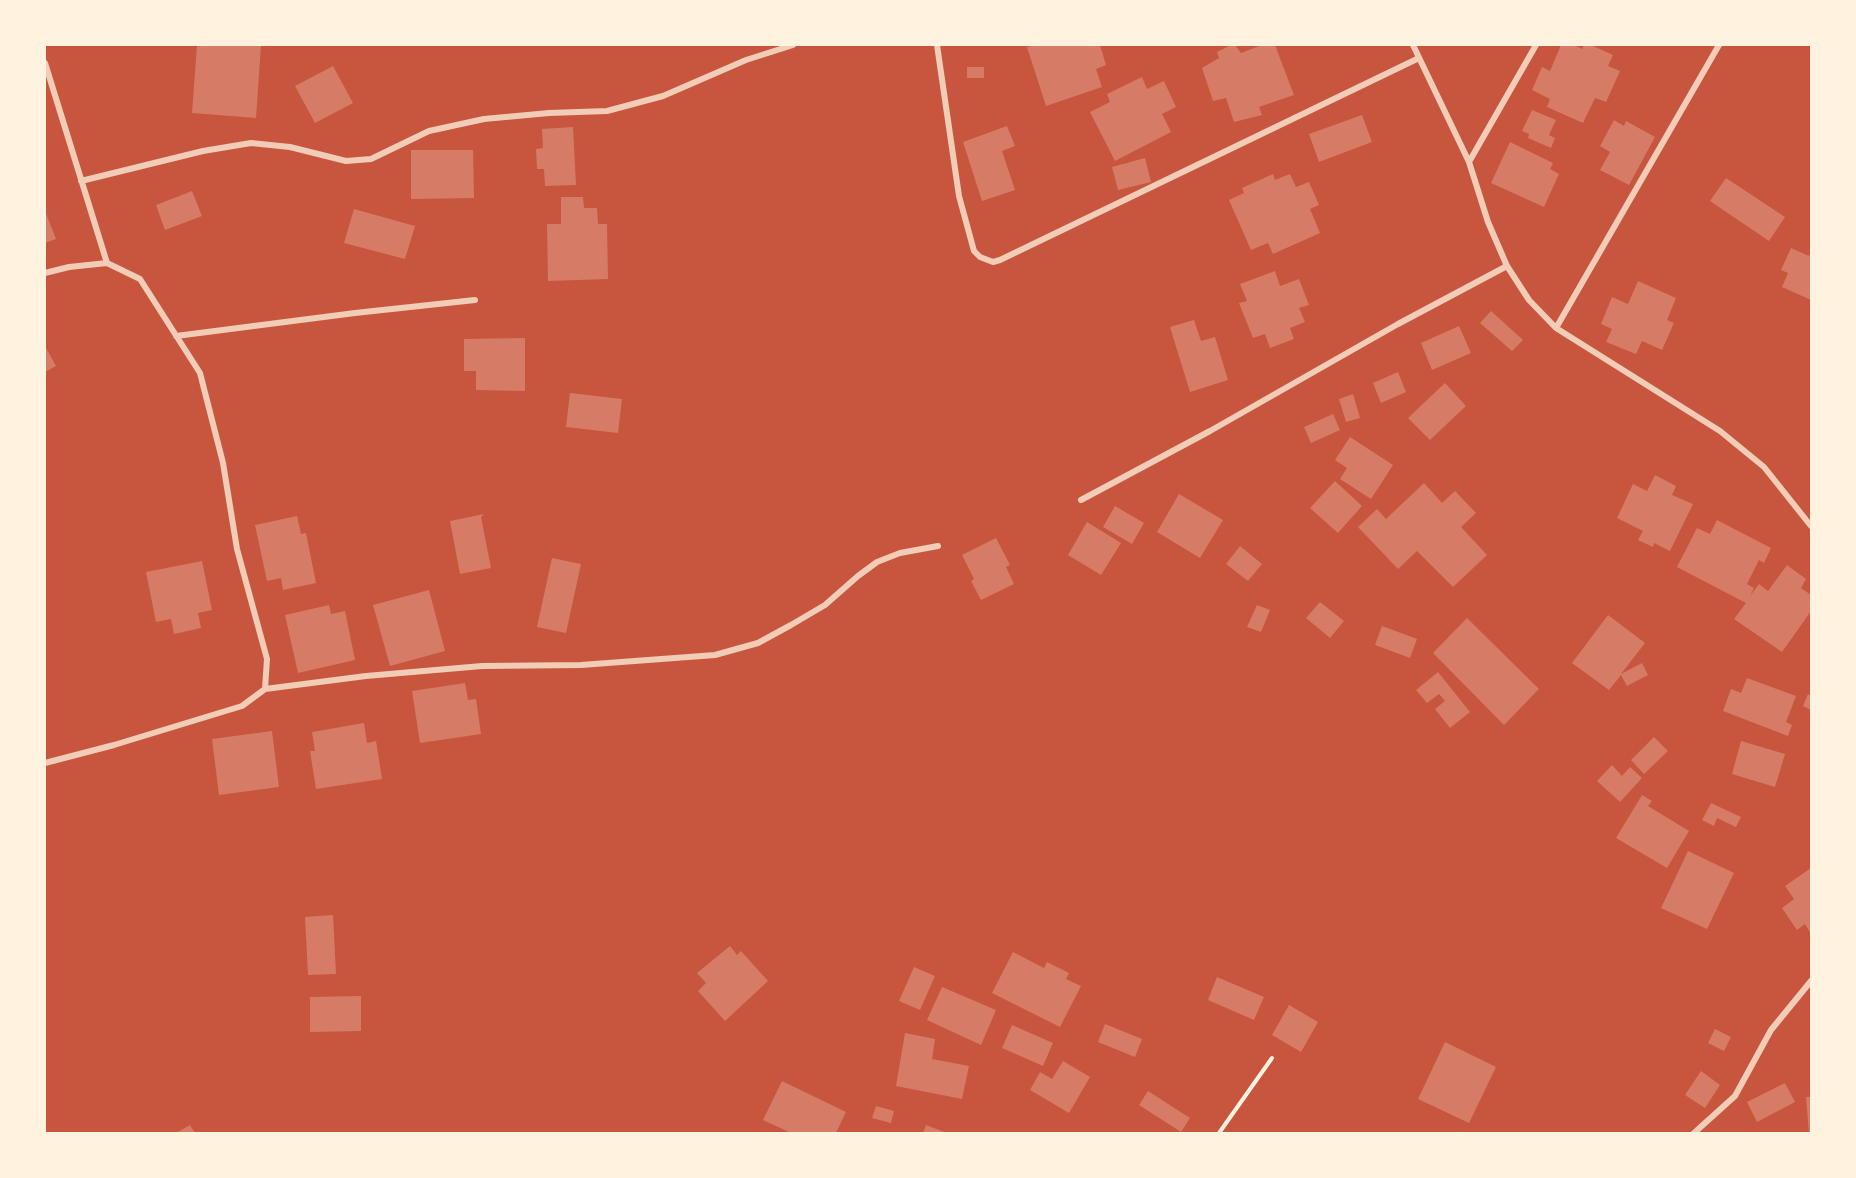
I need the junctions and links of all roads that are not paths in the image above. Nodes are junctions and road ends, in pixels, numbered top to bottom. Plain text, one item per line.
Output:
1 (793, 45) edge
2 (937, 45) edge
3 (1413, 45) edge
4 (1536, 45) edge
5 (1719, 45) edge
6 (1419, 58) junction
7 (45, 63) edge
8 (1469, 162) junction
9 (81, 181) junction
10 (107, 263) junction
11 (1507, 266) junction
12 (45, 273) edge
13 (475, 300) dead end
14 (1556, 327) junction
15 (176, 336) junction
16 (1081, 500) dead end
17 (1811, 526) edge
18 (938, 546) dead end
19 (265, 689) junction
20 (45, 763) edge
21 (1811, 981) edge
22 (1694, 1133) edge

1 - 9 street
2 - 6 street
3 - 6 street
4 - 8 street
5 - 14 street
6 - 8 street
7 - 9 street
8 - 11 street
9 - 10 street
10 - 12 street
10 - 15 street
11 - 14 street
11 - 16 street
13 - 15 street
14 - 17 street
15 - 19 street
18 - 19 street
19 - 20 street
21 - 22 street

